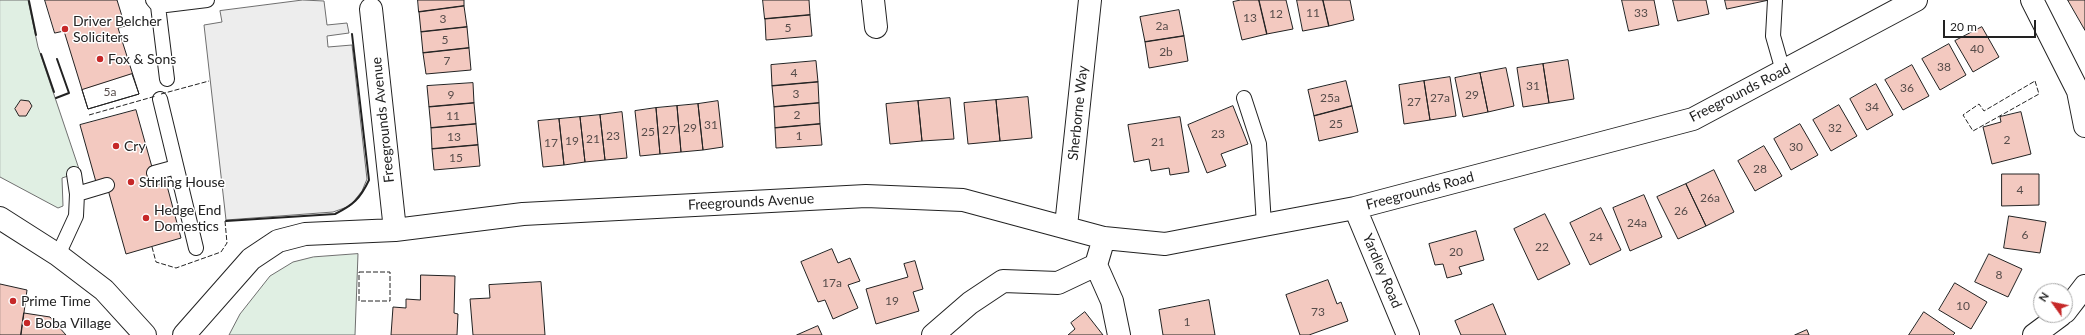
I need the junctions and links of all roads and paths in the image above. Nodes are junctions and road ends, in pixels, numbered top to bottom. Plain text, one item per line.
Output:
1 (207, 0) edge
2 (873, 0) edge
3 (1090, 0) edge
4 (1775, 0) edge
5 (1916, 0) edge
6 (2032, 0) edge
7 (156, 3) edge
8 (367, 4) edge
9 (876, 27) dead end
10 (1783, 71) junction
11 (167, 79) dead end
12 (1244, 98) dead end
13 (160, 99) dead end
14 (2085, 126) edge
15 (176, 167) junction
16 (154, 173) dead end
17 (74, 174) dead end
18 (107, 186) dead end
19 (77, 194) junction
20 (1355, 208) junction
21 (0, 218) edge
22 (1264, 225) junction
23 (1066, 226) junction
24 (395, 230) junction
25 (1104, 238) junction
26 (196, 248) dead end
27 (58, 255) junction
28 (1096, 265) junction
29 (2085, 286) edge
30 (2073, 302) edge
31 (2051, 323) edge
32 (145, 335) edge
33 (184, 335) edge
34 (933, 335) edge
35 (1119, 335) edge
36 (1408, 335) edge
37 (2034, 335) edge

1 - 7 lane
2 - 9 street
3 - 23 street, Sherborne Way
4 - 10 lane
5 - 10 street, Freegrounds Road
6 - 14 street
7 - 11 lane
8 - 24 street, Freegrounds Avenue
10 - 20 street, Freegrounds Road
12 - 22 lane
13 - 15 lane
15 - 16 lane
15 - 26 lane
17 - 19 lane
18 - 19 lane
19 - 27 lane
20 - 22 street, Freegrounds Road
20 - 36 street, Yardley Road
21 - 27 street
22 - 25 street, Freegrounds Road
23 - 24 street, Freegrounds Avenue
23 - 25 street, Freegrounds Avenue
24 - 33 street, Freegrounds Avenue
25 - 28 street
27 - 32 street
28 - 34 street
28 - 35 street
29 - 30 street
31 - 37 street

